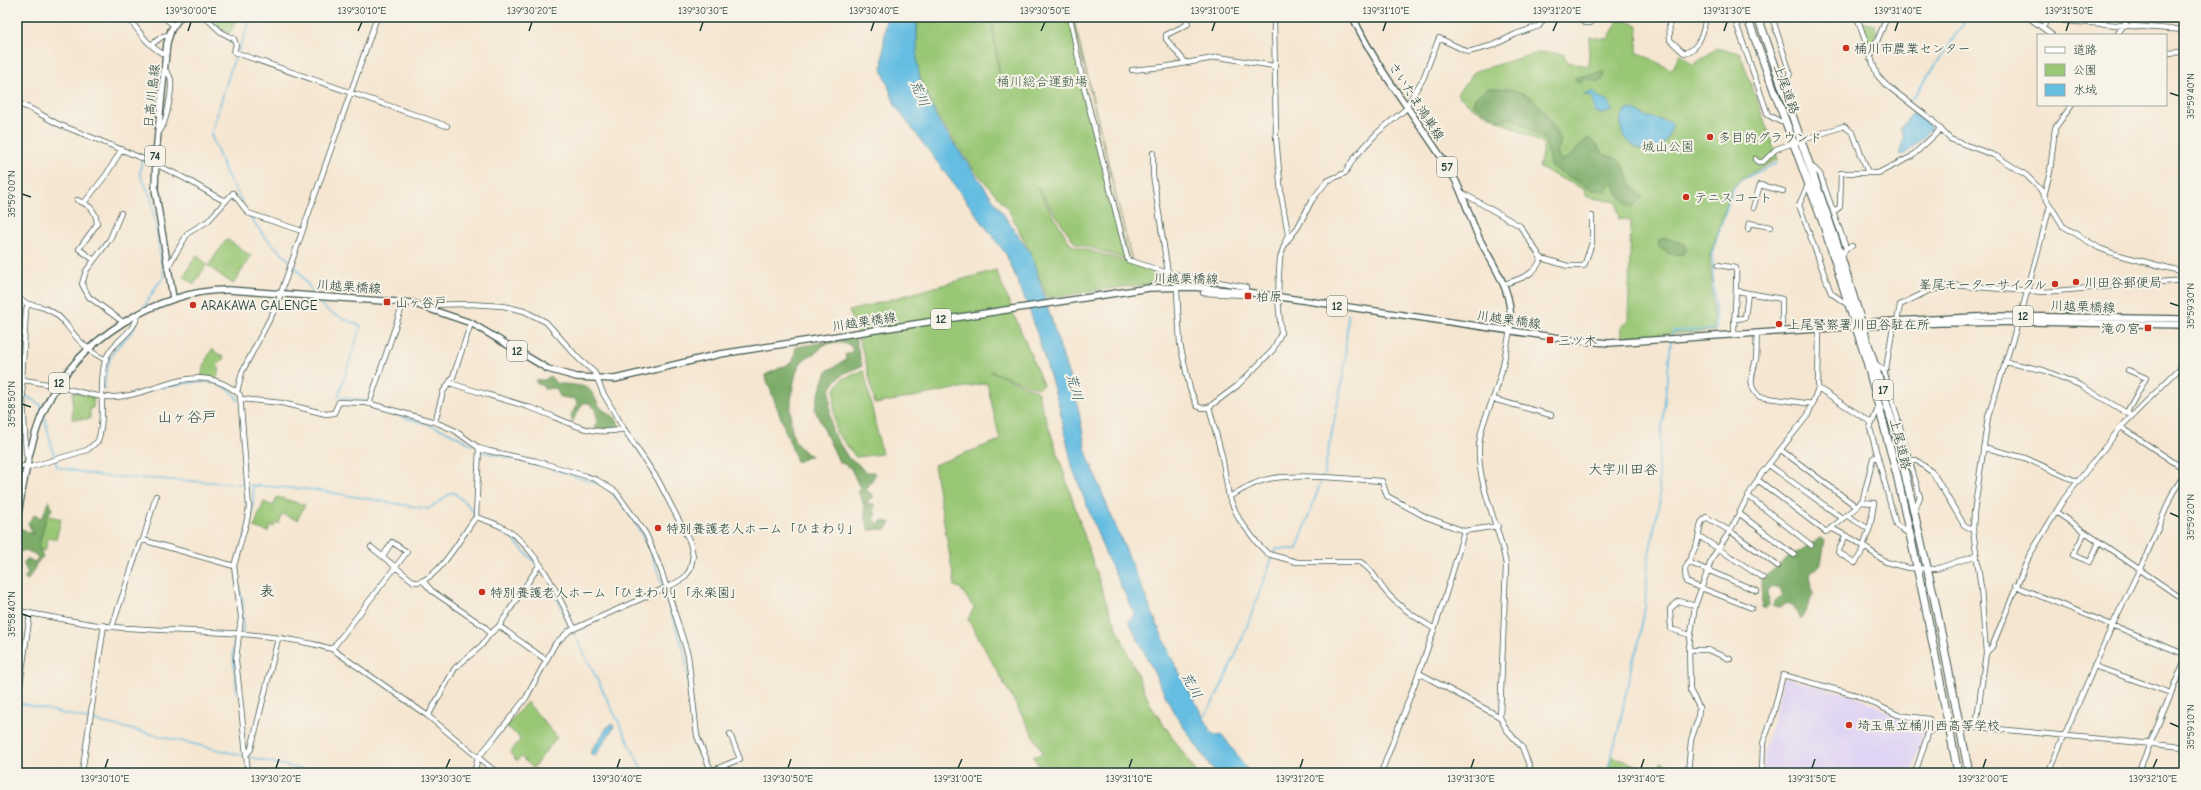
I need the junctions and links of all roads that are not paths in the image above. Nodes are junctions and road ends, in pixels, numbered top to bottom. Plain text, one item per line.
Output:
1 (128, 17) edge
2 (137, 17) edge
3 (164, 17) edge
4 (180, 17) edge
5 (205, 17) edge
6 (377, 17) edge
7 (1070, 17) edge
8 (1185, 17) edge
9 (1274, 17) edge
10 (1353, 17) edge
11 (1545, 17) edge
12 (1578, 17) edge
13 (1598, 17) edge
14 (1669, 17) edge
15 (1705, 17) edge
16 (1734, 17) edge
17 (1747, 17) edge
18 (1758, 17) edge
19 (1772, 17) edge
20 (1857, 17) edge
21 (1887, 17) edge
22 (2028, 17) edge
23 (2050, 17) edge
24 (2090, 17) edge
25 (2129, 17) edge
26 (132, 22) junction
27 (2088, 24) junction
28 (174, 26) junction
29 (2123, 26) junction
30 (2043, 27) junction
31 (2184, 30) edge
32 (2051, 34) edge
33 (2118, 34) edge
34 (169, 35) junction
35 (151, 45) junction
36 (2184, 52) edge
37 (2167, 53) edge
38 (166, 55) junction
39 (1870, 58) junction
40 (1186, 63) junction
41 (1274, 66) junction
42 (1132, 70) dead end
43 (1783, 89) junction
44 (350, 93) junction
45 (17, 104) edge
46 (1407, 106) junction
47 (2071, 106) edge
48 (1786, 122) junction
49 (447, 126) dead end
50 (1941, 129) junction
51 (1796, 141) junction
52 (122, 149) junction
53 (1153, 153) dead end
54 (1755, 159) dead end
55 (155, 164) junction
56 (1810, 167) junction
57 (1868, 173) dead end
58 (1808, 185) junction
59 (1461, 192) junction
60 (1783, 192) dead end
61 (2044, 196) junction
62 (77, 200) dead end
63 (225, 201) junction
64 (84, 203) junction
65 (2050, 206) junction
66 (1754, 208) dead end
67 (1833, 212) junction
68 (121, 213) dead end
69 (1592, 216) dead end
70 (1770, 227) dead end
71 (1748, 229) dead end
72 (302, 231) junction
73 (1285, 244) junction
74 (1852, 246) dead end
75 (1846, 248) junction
76 (1541, 258) junction
77 (1841, 258) junction
78 (94, 260) junction
79 (1718, 265) dead end
80 (167, 268) junction
81 (2184, 272) edge
82 (1168, 273) junction
83 (1177, 275) junction
84 (2184, 280) edge
85 (1177, 283) dead end
86 (1504, 284) junction
87 (1177, 291) dead end
88 (1737, 291) junction
89 (1246, 292) junction
90 (2028, 292) junction
91 (281, 293) junction
92 (1203, 293) dead end
93 (1748, 293) junction
94 (17, 297) edge
95 (173, 298) junction
96 (1278, 298) junction
97 (404, 301) junction
98 (28, 304) junction
99 (421, 305) junction
100 (1848, 305) junction
101 (138, 314) junction
102 (2020, 316) junction
103 (1734, 319) junction
104 (2184, 319) edge
105 (1897, 321) junction
106 (123, 322) junction
107 (2018, 322) junction
108 (471, 323) junction
109 (2184, 325) edge
110 (1859, 326) junction
111 (1892, 326) junction
112 (1819, 329) junction
113 (1510, 330) junction
114 (1782, 332) junction
115 (1757, 333) junction
116 (1734, 335) junction
117 (89, 350) junction
118 (106, 360) junction
119 (1874, 362) junction
120 (2005, 362) junction
121 (2184, 364) edge
122 (2128, 370) dead end
123 (1884, 372) junction
124 (597, 379) junction
125 (19, 380) edge
126 (450, 383) junction
127 (57, 386) junction
128 (1818, 388) junction
129 (237, 392) junction
130 (101, 396) junction
131 (242, 399) junction
132 (1493, 399) junction
133 (369, 404) junction
134 (1813, 404) junction
135 (1879, 405) junction
136 (1209, 407) junction
137 (2127, 412) junction
138 (1551, 415) dead end
139 (2132, 416) junction
140 (435, 422) junction
141 (1872, 423) junction
142 (2121, 427) junction
143 (624, 429) junction
144 (1983, 447) junction
145 (479, 448) junction
146 (1781, 450) junction
147 (1878, 456) junction
148 (1911, 460) junction
149 (28, 464) junction
150 (1769, 465) junction
151 (17, 467) edge
152 (2184, 469) edge
153 (2184, 475) edge
154 (1758, 480) junction
155 (2078, 482) junction
156 (156, 496) dead end
157 (1229, 496) junction
158 (1748, 496) junction
159 (1861, 502) junction
160 (1857, 507) junction
161 (1914, 510) junction
162 (2056, 512) junction
163 (1740, 514) junction
164 (476, 517) junction
165 (1844, 517) junction
166 (17, 520) edge
167 (1498, 526) junction
168 (1831, 528) junction
169 (1869, 529) junction
170 (1973, 530) junction
171 (1464, 531) junction
172 (1730, 531) junction
173 (2085, 532) junction
174 (1909, 534) junction
175 (1699, 536) junction
176 (1845, 536) junction
177 (143, 540) junction
178 (2099, 542) junction
179 (1811, 545) dead end
180 (1864, 546) junction
181 (371, 547) dead end
182 (1718, 547) junction
183 (1794, 555) dead end
184 (1976, 555) junction
185 (383, 556) junction
186 (1688, 562) junction
187 (540, 564) junction
188 (234, 566) junction
189 (1778, 566) dead end
190 (395, 567) junction
191 (1917, 569) junction
192 (2139, 569) junction
193 (1708, 570) junction
194 (1927, 570) junction
195 (1763, 578) dead end
196 (423, 581) junction
197 (2015, 586) junction
198 (666, 588) junction
199 (1701, 588) junction
200 (1757, 591) dead end
201 (2184, 600) edge
202 (1695, 606) junction
203 (1752, 608) dead end
204 (17, 611) edge
205 (30, 613) junction
206 (104, 625) junction
207 (499, 626) junction
208 (2112, 626) junction
209 (112, 627) junction
210 (574, 628) junction
211 (1433, 628) junction
212 (240, 634) junction
213 (490, 634) junction
214 (1690, 635) junction
215 (278, 639) junction
216 (332, 649) junction
217 (1689, 650) junction
218 (1986, 653) junction
219 (2184, 654) edge
220 (1730, 659) dead end
221 (546, 660) junction
222 (2184, 662) edge
223 (2094, 666) junction
224 (1419, 672) junction
225 (2171, 693) junction
226 (17, 707) edge
227 (428, 716) junction
228 (1500, 717) junction
229 (1951, 727) junction
230 (1960, 727) junction
231 (1976, 727) junction
232 (1928, 731) junction
233 (730, 734) dead end
234 (2064, 736) junction
235 (2150, 744) junction
236 (2184, 747) edge
237 (246, 755) junction
238 (478, 758) junction
239 (711, 772) edge
240 (82, 773) edge
241 (248, 773) edge
242 (474, 773) edge
243 (497, 773) edge
244 (1381, 773) edge
245 (1532, 773) edge
246 (1688, 773) edge
247 (1762, 773) edge
248 (1915, 773) edge
249 (1958, 773) edge
250 (1969, 773) edge
251 (1979, 773) edge
252 (1990, 773) edge
253 (2048, 773) edge
254 (2138, 773) edge

1 - 26 street
2 - 26 street
3 - 28 street
4 - 28 main road, 日高川島線 / 74
5 - 44 street
6 - 44 street
7 - 82 street
8 - 40 street
9 - 41 street
10 - 46 main road, さいたま鴻巣線 / 57
11 - 46 street
12 - 13 street
14 - 15 street
16 - 48 street
17 - 48 highway, 上尾道路 / 17
18 - 43 highway, 上尾道路 / 17
19 - 43 street
20 - 39 street
21 - 39 street
22 - 30 street
23 - 27 street
23 - 30 street
24 - 27 street
25 - 29 street
26 - 35 street
27 - 29 street
28 - 34 main road, 日高川島線 / 74
29 - 31 street
29 - 33 street
30 - 32 street
34 - 35 street
34 - 38 main road, 日高川島線 / 74
35 - 38 street
36 - 37 street
38 - 55 main road, 日高川島線 / 74
39 - 50 street
40 - 41 street
40 - 42 street
41 - 73 street
43 - 51 highway, 上尾道路 / 17
44 - 49 street
44 - 72 street
45 - 52 street
46 - 59 main road, さいたま鴻巣線 / 57
46 - 73 street
47 - 61 street
48 - 51 highway, 上尾道路 / 17
50 - 61 street
50 - 67 street
51 - 54 street
51 - 56 highway, 上尾道路 / 17
51 - 57 street
51 - 58 highway, 上尾道路 / 17
52 - 55 street
52 - 64 street
53 - 82 street
55 - 63 street
55 - 80 main road, 日高川島線 / 74
56 - 67 street
56 - 77 highway, 上尾道路 / 17
58 - 100 highway, 上尾道路 / 17
58 - 100 street
59 - 76 street
59 - 86 main road, さいたま鴻巣線 / 57
60 - 66 street
61 - 65 street
62 - 64 street
63 - 72 street
63 - 80 street
64 - 78 street
65 - 81 street
65 - 90 street
67 - 75 street
68 - 78 street
69 - 76 street
70 - 71 street
72 - 91 street
73 - 96 street
74 - 75 street
75 - 77 street
76 - 86 street
77 - 110 highway, 上尾道路 / 17
78 - 106 street
79 - 88 street
80 - 95 main road, 日高川島線 / 74
82 - 83 street
83 - 85 street
83 - 89 street
84 - 90 street
86 - 113 main road, さいたま鴻巣線 / 57
87 - 136 street
88 - 93 street
88 - 103 street
89 - 92 street
89 - 96 main road, 川越栗橋線 / 12
89 - 124 main road, 川越栗橋線 / 12
90 - 102 street
90 - 105 street
91 - 95 main road, 川越栗橋線 / 12
91 - 97 main road, 川越栗橋線 / 12
91 - 129 street
93 - 103 street
93 - 114 street
94 - 98 street
95 - 101 main road, 川越栗橋線 / 12
96 - 113 main road, 川越栗橋線 / 12
96 - 136 street
97 - 99 main road, 川越栗橋線 / 12
97 - 133 street
98 - 117 street
98 - 125 street
99 - 108 main road, 川越栗橋線 / 12
99 - 124 street
100 - 110 highway, 上尾道路 / 17
101 - 106 main road, 川越栗橋線 / 12
101 - 118 street
102 - 104 main road, 川越栗橋線 / 12
102 - 105 main road, 川越栗橋線 / 12
102 - 107 street
103 - 116 street
105 - 110 main road, 川越栗橋線 / 12
106 - 117 main road, 川越栗橋線 / 12
107 - 109 main road, 川越栗橋線 / 12
107 - 111 main road, 川越栗橋線 / 12
107 - 120 street
108 - 124 main road, 川越栗橋線 / 12
108 - 126 street
110 - 111 main road, 川越栗橋線 / 12
110 - 112 main road, 川越栗橋線 / 12
110 - 119 highway, 上尾道路 / 17
110 - 135 highway, 上尾道路 / 17
111 - 123 street
112 - 114 main road, 川越栗橋線 / 12
112 - 128 street
113 - 116 main road, 川越栗橋線 / 12
113 - 132 street
114 - 115 main road, 川越栗橋線 / 12
115 - 116 main road, 川越栗橋線 / 12
115 - 134 street
117 - 118 street
117 - 127 main road, 川越栗橋線 / 12
118 - 130 street
119 - 123 street
119 - 161 highway, 上尾道路 / 17
120 - 137 street
120 - 144 street
121 - 139 street
122 - 137 street
123 - 148 street
124 - 143 street
125 - 127 street
125 - 149 street
126 - 140 street
126 - 143 street
127 - 130 street
127 - 149 main road, 川越栗橋線 / 12
128 - 134 street
128 - 141 street
129 - 130 street
129 - 131 street
130 - 149 street
131 - 133 street
131 - 188 street
132 - 138 street
132 - 167 street
133 - 140 street
134 - 146 street
135 - 141 street
135 - 174 highway, 上尾道路 / 17
136 - 157 street
137 - 139 street
139 - 142 street
140 - 145 street
141 - 147 street
142 - 152 street
142 - 155 street
143 - 198 street
144 - 155 street
144 - 170 street
145 - 164 street
145 - 198 street
146 - 150 street
146 - 160 street
147 - 159 street
147 - 174 street
148 - 161 street
148 - 170 street
149 - 151 street
149 - 166 main road, 川越栗橋線 / 12
150 - 154 street
150 - 165 street
153 - 192 street
154 - 158 street
154 - 168 street
155 - 162 street
156 - 177 street
157 - 171 street
157 - 211 street
158 - 163 street
158 - 179 street
159 - 160 street
159 - 169 street
160 - 165 street
161 - 194 highway, 上尾道路 / 17
162 - 173 street
162 - 197 street
163 - 172 street
163 - 183 street
164 - 187 street
164 - 196 street
165 - 168 street
165 - 169 street
167 - 171 street
167 - 228 street
168 - 176 street
169 - 180 street
170 - 184 street
171 - 211 street
172 - 175 street
172 - 182 street
172 - 189 street
173 - 178 street
173 - 178 street
174 - 191 highway, 上尾道路 / 17
175 - 182 street
175 - 186 street
176 - 180 street
176 - 180 street
177 - 188 street
177 - 209 street
178 - 192 street
180 - 191 street
181 - 185 street
182 - 193 street
182 - 195 street
184 - 194 street
184 - 218 street
185 - 190 street
185 - 190 street
186 - 193 street
186 - 199 street
187 - 207 street
187 - 210 street
188 - 212 street
190 - 196 street
190 - 216 street
191 - 194 street
191 - 229 highway, 上尾道路 / 17
192 - 201 street
192 - 208 street
193 - 199 street
193 - 200 street
194 - 230 highway, 上尾道路 / 17
196 - 213 street
197 - 208 street
197 - 218 street
198 - 210 street
198 - 239 street
199 - 202 street
199 - 203 street
202 - 214 street
202 - 214 street
204 - 205 street
205 - 206 street
205 - 226 street
206 - 209 street
206 - 240 street
207 - 213 street
207 - 221 street
208 - 219 street
208 - 223 street
209 - 212 street
210 - 221 street
211 - 224 street
212 - 215 street
212 - 237 street
213 - 227 street
214 - 217 street
215 - 216 street
215 - 237 street
216 - 227 street
217 - 220 street
217 - 246 street
218 - 231 street
221 - 238 street
222 - 225 street
223 - 225 street
223 - 234 street
224 - 228 street
224 - 244 street
225 - 235 street
227 - 238 street
228 - 245 street
229 - 230 street
229 - 232 street
229 - 249 highway, 上尾道路 / 17
230 - 231 street
230 - 250 highway, 上尾道路 / 17
231 - 234 street
232 - 247 street
232 - 248 street
233 - 239 street
234 - 235 street
234 - 253 street
235 - 236 street
235 - 254 street
237 - 241 street
238 - 242 street
238 - 243 street
251 - 252 street

